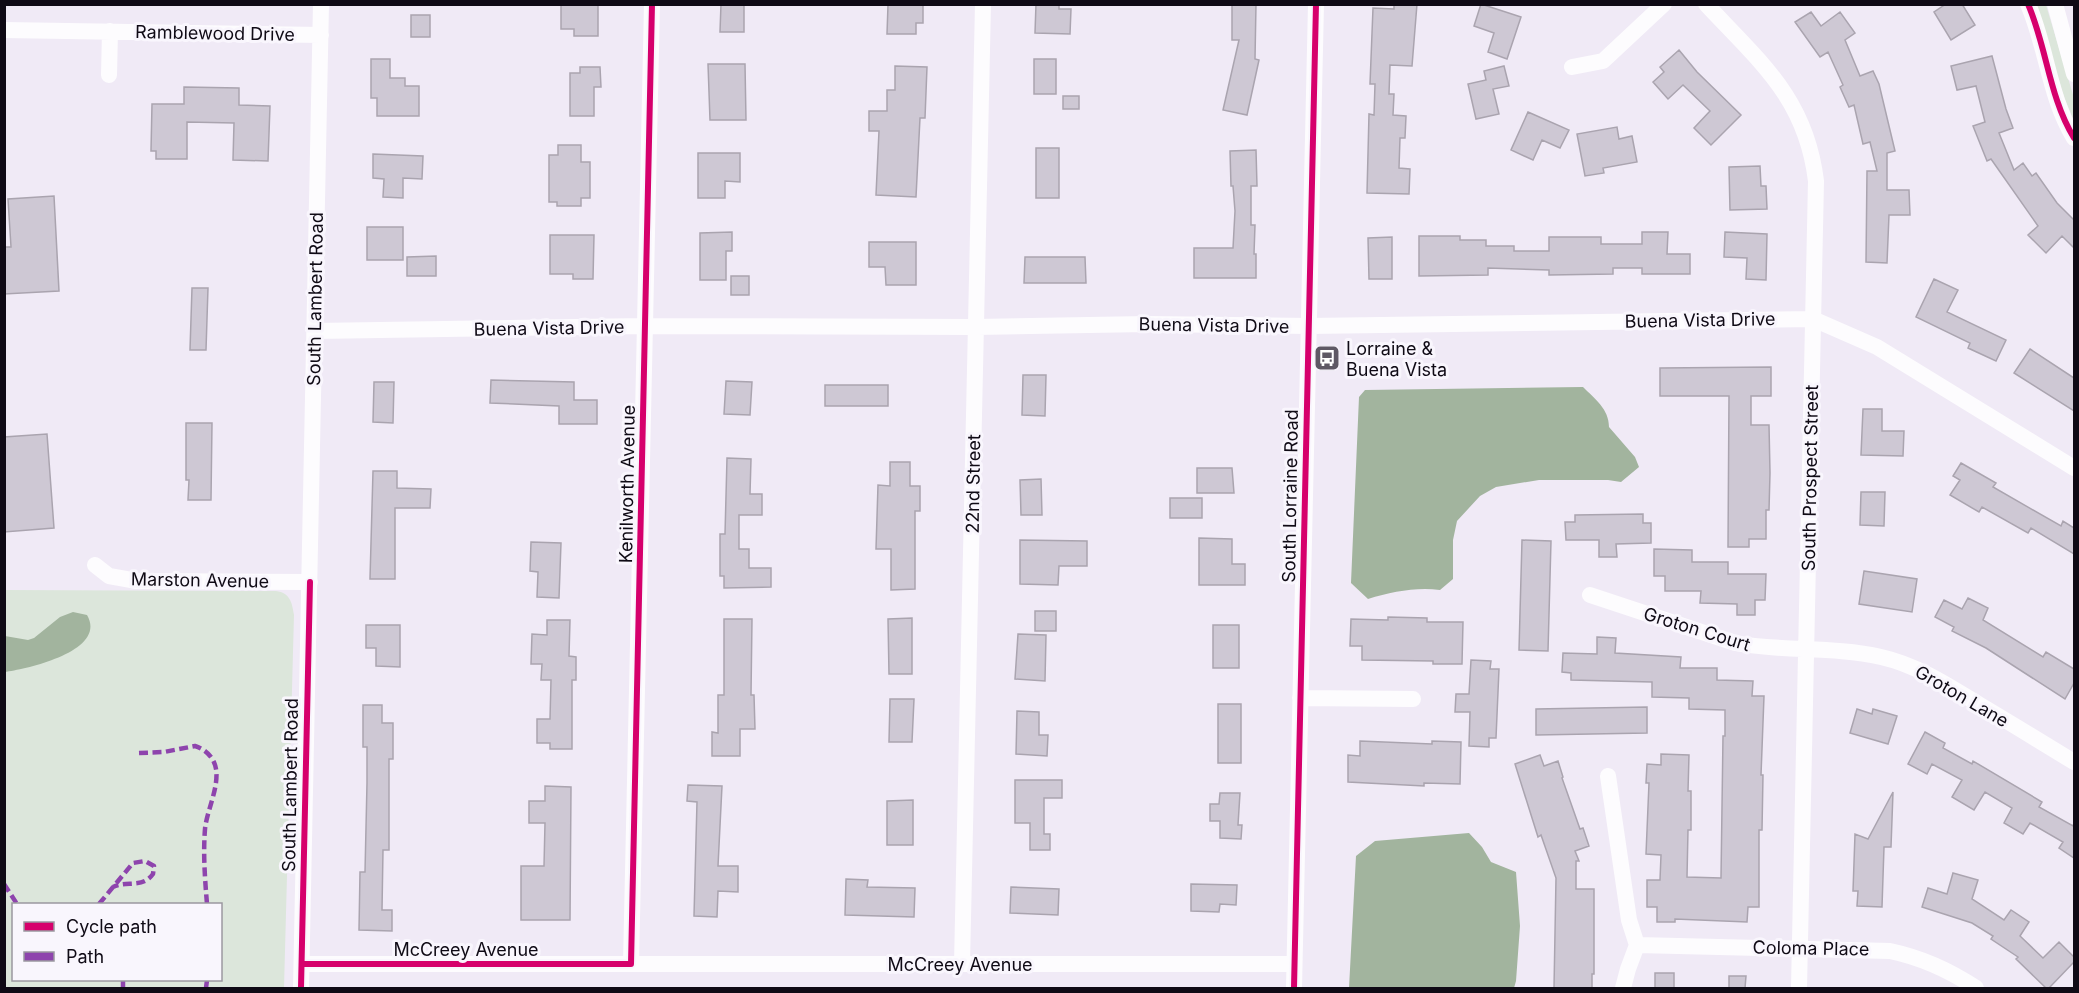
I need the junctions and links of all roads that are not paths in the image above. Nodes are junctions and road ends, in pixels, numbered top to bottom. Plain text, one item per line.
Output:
1 (321, 4) edge
2 (652, 4) edge
3 (983, 4) edge
4 (1316, 4) edge
5 (1664, 4) edge
6 (1706, 4) edge
7 (2028, 4) edge
8 (2055, 4) edge
9 (4, 30) edge
10 (110, 31) junction
11 (321, 35) junction
12 (1572, 67) dead end
13 (2074, 74) edge
14 (109, 75) dead end
15 (2074, 138) edge
16 (1813, 319) junction
17 (646, 326) junction
18 (1309, 326) junction
19 (976, 327) junction
20 (315, 332) junction
21 (2074, 468) edge
22 (95, 565) dead end
23 (310, 582) junction
24 (1590, 595) dead end
25 (1806, 648) junction
26 (1300, 698) junction
27 (1413, 699) dead end
28 (2074, 762) edge
29 (1608, 776) dead end
30 (1637, 945) junction
31 (1800, 948) junction
32 (302, 964) junction
33 (631, 964) junction
34 (962, 964) junction
35 (1294, 964) junction
36 (301, 988) edge
37 (1294, 988) edge
38 (1623, 988) edge
39 (1799, 988) edge
40 (1976, 988) edge

1 - 11 street, South Lambert Road
2 - 17 street, Kenilworth Avenue
3 - 19 street, 22nd Street
4 - 18 street, South Lorraine Road
5 - 12 street
6 - 16 street, South Prospect Street
7 - 15 street
8 - 13 street
9 - 10 street, Ramblewood Drive
10 - 11 street, Ramblewood Drive
10 - 14 street, Ramblewood Drive
11 - 20 street, South Lambert Road
16 - 18 street, Buena Vista Drive
16 - 21 street, Buena Vista Drive
16 - 25 street, South Prospect Street
17 - 19 street, Buena Vista Drive
17 - 20 street, Buena Vista Drive
17 - 33 street, Kenilworth Avenue
18 - 19 street, Buena Vista Drive
18 - 26 street, South Lorraine Road
19 - 34 street, 22nd Street
20 - 23 street, South Lambert Road
22 - 23 street, Marston Avenue
23 - 32 street, South Lambert Road
24 - 25 street, Groton Court
25 - 28 street, Groton Lane
25 - 31 street, South Prospect Street
26 - 27 street
26 - 35 street, South Lorraine Road
29 - 30 street
30 - 31 street, Coloma Place
30 - 38 street
31 - 39 street, South Prospect Street
31 - 40 street, Coloma Place
32 - 33 street, McCreey Avenue
32 - 36 street, South Lambert Road
33 - 34 street, McCreey Avenue
34 - 35 street, McCreey Avenue
35 - 37 street, South Lorraine Road

